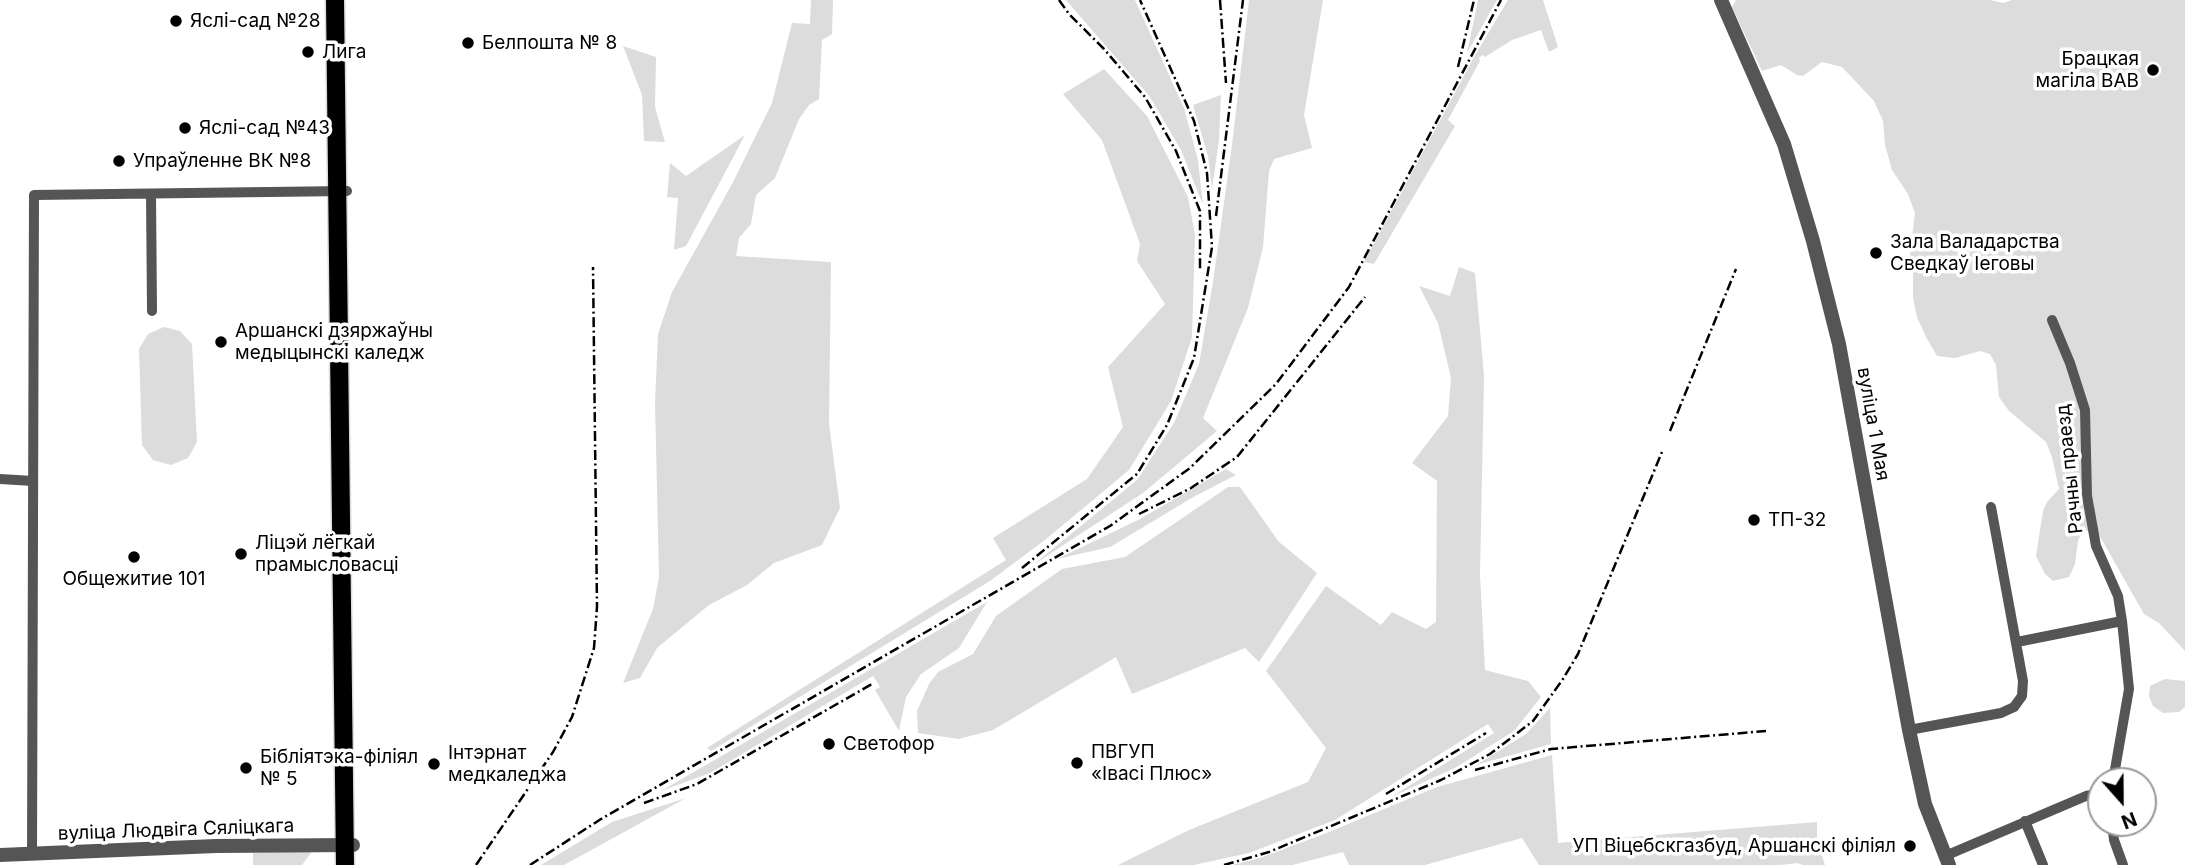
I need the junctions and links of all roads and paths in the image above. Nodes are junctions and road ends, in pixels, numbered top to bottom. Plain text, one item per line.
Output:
1 (335, 0) edge
2 (345, 0) edge
3 (1721, 0) edge
4 (342, 191) junction
5 (151, 194) junction
6 (152, 311) dead end
7 (2052, 320) dead end
8 (0, 479) edge
9 (33, 481) junction
10 (1991, 507) dead end
11 (2122, 621) junction
12 (2017, 642) junction
13 (1909, 730) junction
14 (2115, 767) edge
15 (2087, 796) edge
16 (2025, 821) junction
17 (2114, 837) edge
18 (349, 845) junction
19 (32, 854) junction
20 (0, 855) edge
21 (1947, 860) edge
22 (345, 865) edge
23 (353, 865) edge
24 (2043, 865) edge
25 (2123, 865) edge

1 - 4 main road
2 - 4 main road
3 - 13 street, вуліца 1 Мая
4 - 5 street
4 - 18 main road
5 - 6 street
5 - 9 street
7 - 11 street, Рачны праезд
8 - 9 street
9 - 19 street
10 - 12 street
11 - 12 street
11 - 14 street, Рачны праезд
12 - 13 street
13 - 21 street, вуліца 1 Мая
15 - 16 street
16 - 21 street
16 - 24 street
17 - 25 street
18 - 19 street, вуліца Людвіга Сяліцкага
18 - 22 main road
18 - 23 main road
19 - 20 street, вуліца Людвіга Сяліцкага

